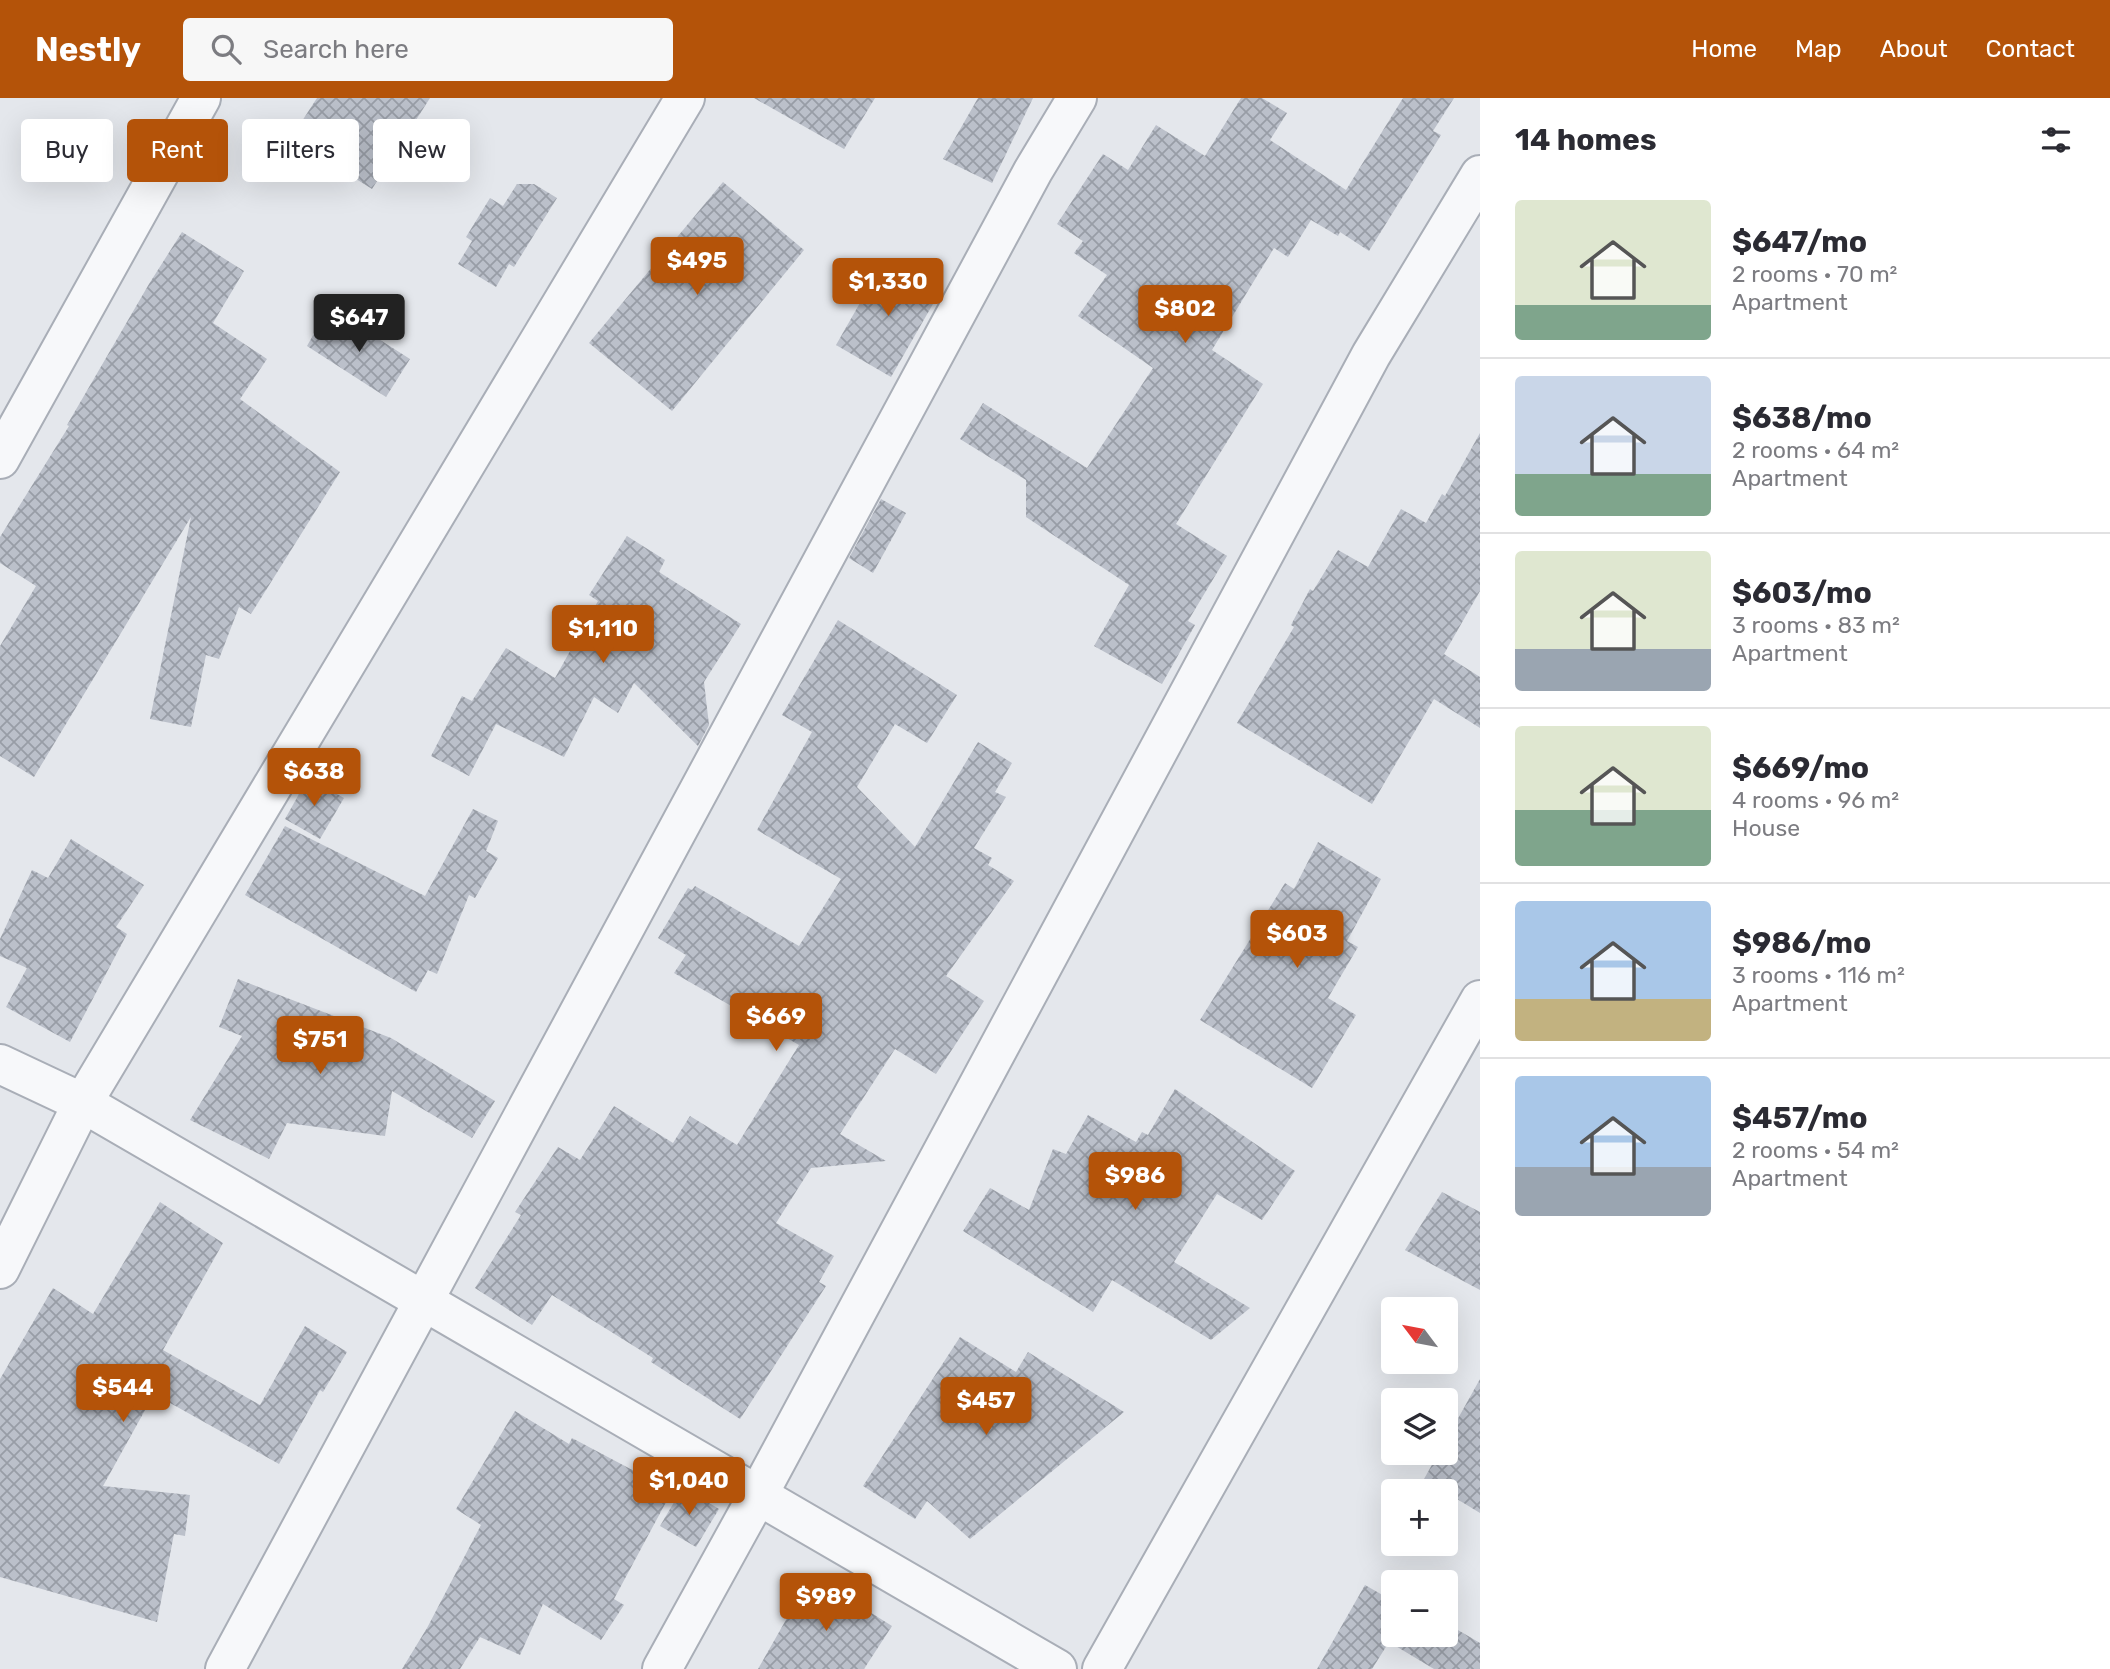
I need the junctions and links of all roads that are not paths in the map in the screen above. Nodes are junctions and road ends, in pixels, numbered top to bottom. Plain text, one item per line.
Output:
1 (201, 98) edge
2 (685, 98) edge
3 (1077, 98) edge
4 (1480, 175) edge
5 (0, 458) edge
6 (1480, 1000) edge
7 (0, 1064) edge
8 (0, 1269) edge
9 (225, 1669) edge
10 (662, 1669) edge
11 (1057, 1669) edge
12 (1102, 1669) edge

1 - 5 street
2 - 8 street
3 - 9 street
4 - 10 street
6 - 12 street
7 - 11 street

